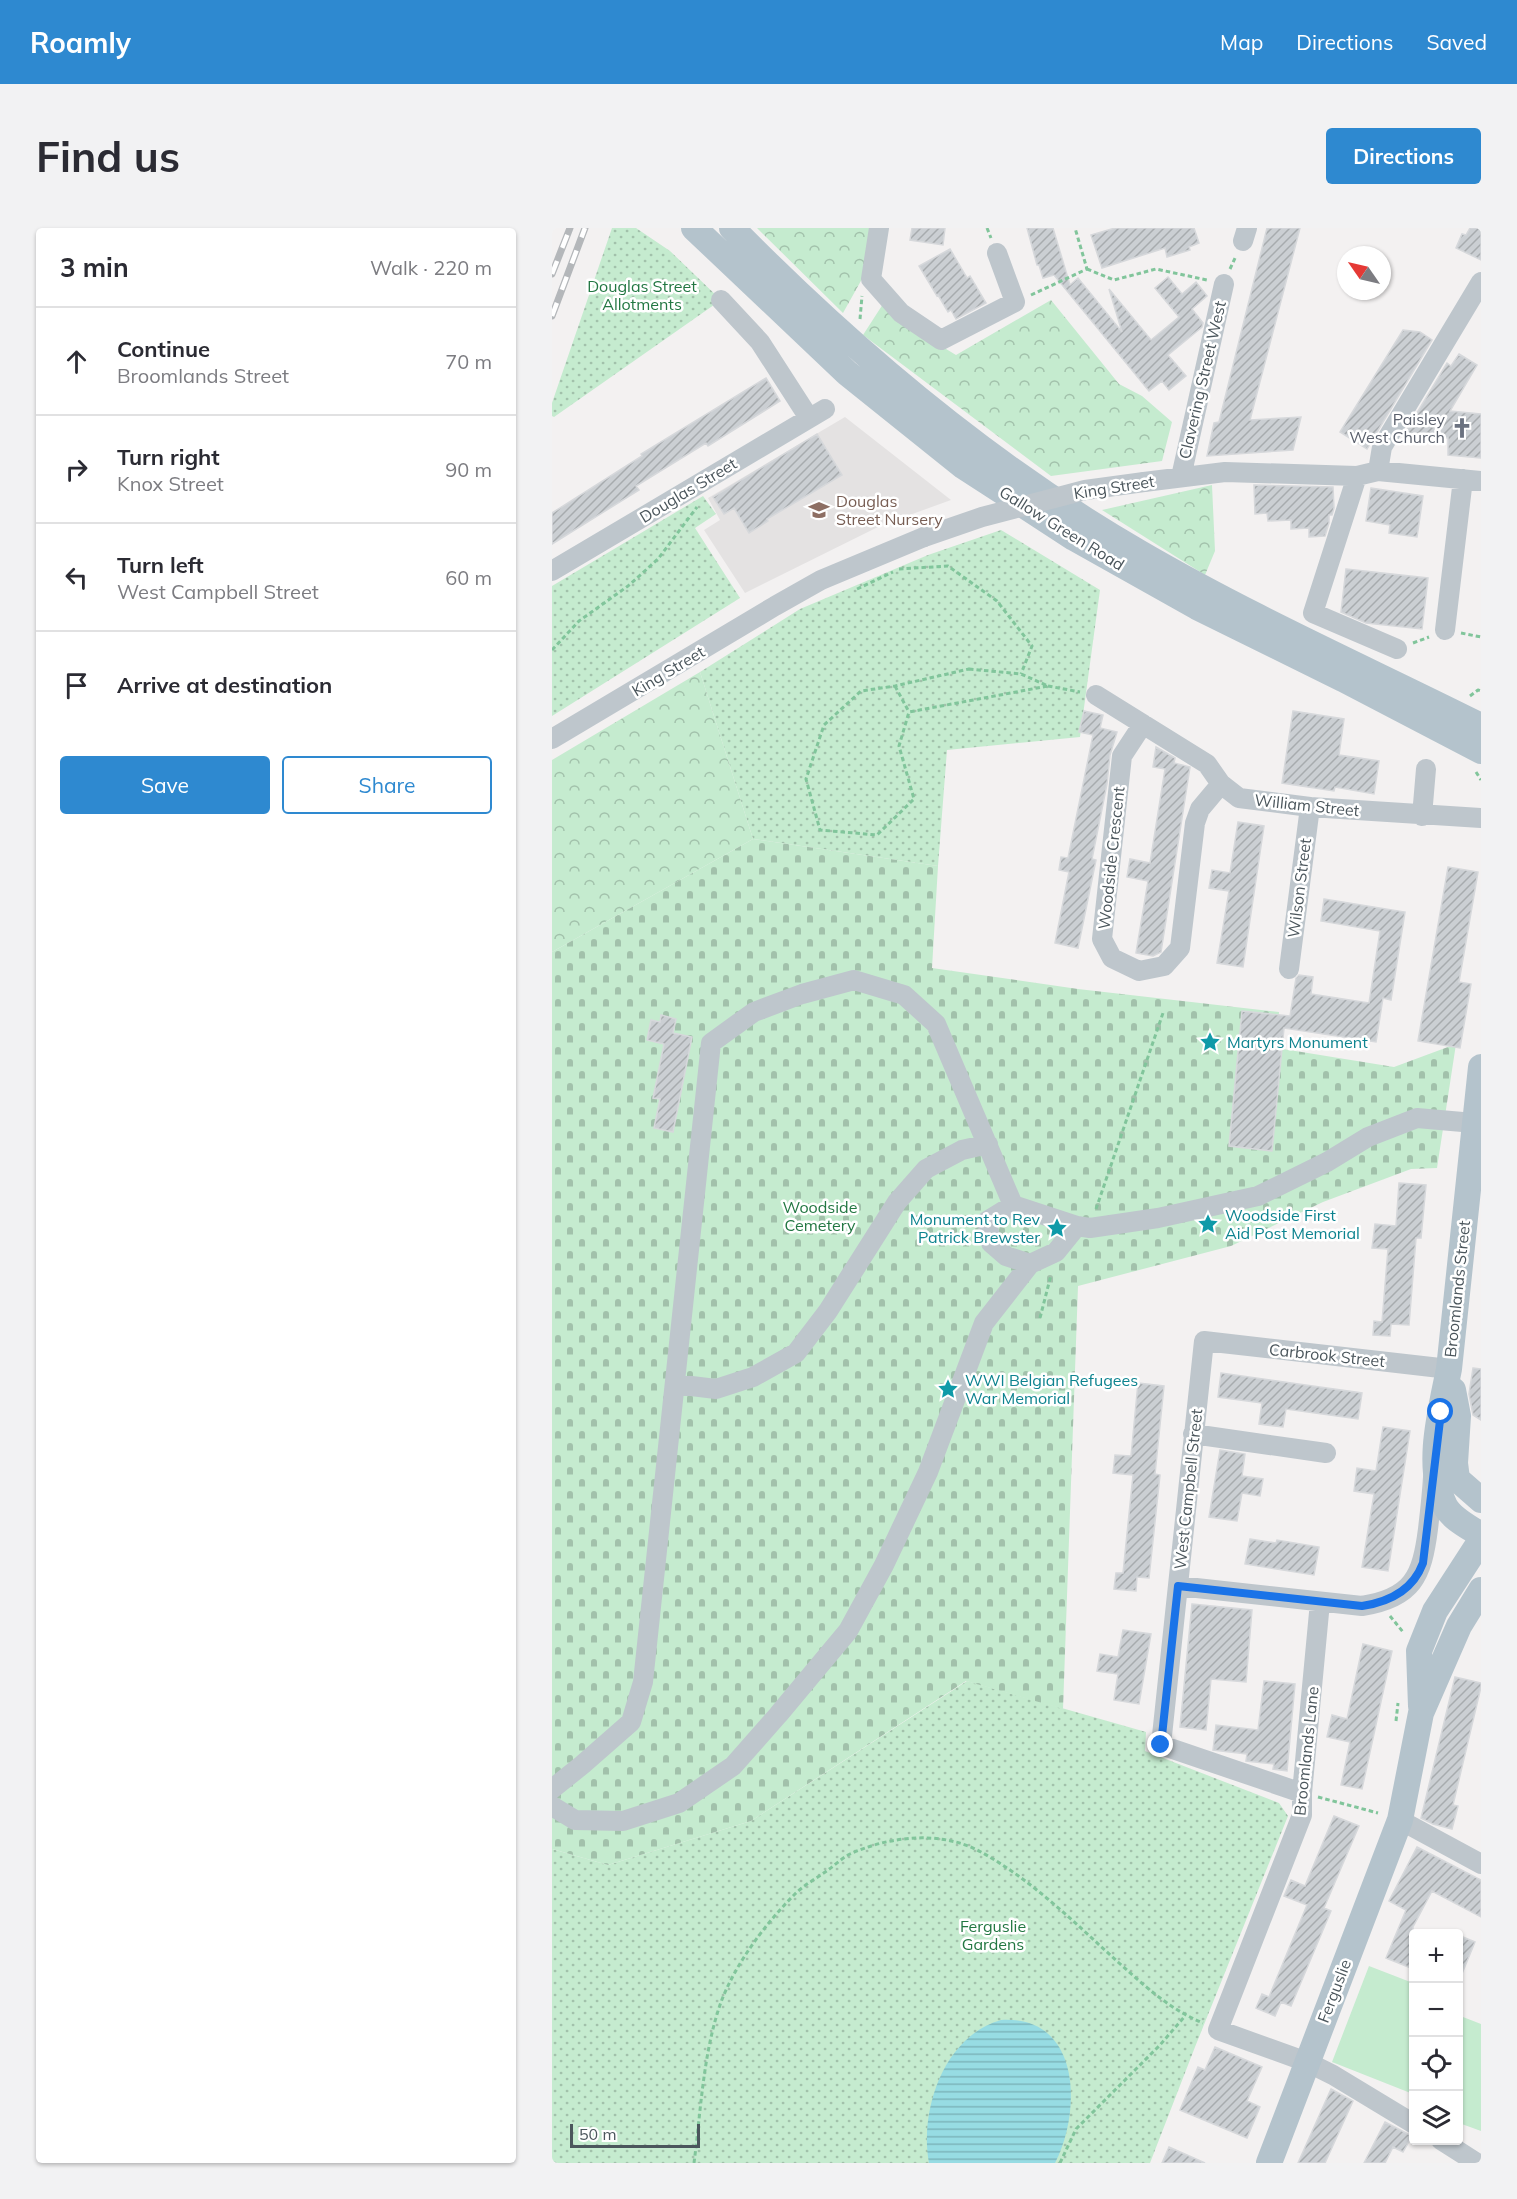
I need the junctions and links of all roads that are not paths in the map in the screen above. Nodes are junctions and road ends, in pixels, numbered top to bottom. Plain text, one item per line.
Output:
1 (694, 228) edge
2 (732, 228) edge
3 (879, 228) edge
4 (997, 253) dead end
5 (1481, 282) edge
6 (1224, 284) road end
7 (721, 300) dead end
8 (1378, 471) junction
9 (1358, 476) junction
10 (1181, 477) junction
11 (1472, 480) edge
12 (552, 571) edge
13 (1445, 630) dead end
14 (1397, 649) dead end
15 (1096, 695) road end
16 (1143, 724) junction
17 (1481, 726) edge
18 (552, 739) edge
19 (1481, 751) edge
20 (1426, 769) dead end
21 (1221, 784) junction
22 (1310, 807) junction
23 (1422, 816) junction
24 (1481, 818) edge
25 (1289, 969) dead end
26 (1481, 1067) edge
27 (1474, 1123) junction
28 (988, 1144) junction
29 (1475, 1182) edge
30 (1013, 1205) junction
31 (1083, 1227) junction
32 (1030, 1264) junction
33 (1204, 1341) joint
34 (1449, 1369) junction
35 (675, 1384) junction
36 (1193, 1434) junction
37 (1326, 1453) dead end
38 (1435, 1466) junction
39 (1481, 1500) edge
40 (1481, 1534) edge
41 (1481, 1540) edge
42 (1178, 1586) junction
43 (1481, 1590) edge
44 (1320, 1602) junction
45 (1421, 1713) junction
46 (552, 1789) edge
47 (1302, 1793) junction
48 (552, 1806) edge
49 (1389, 1816) junction
50 (1481, 1864) edge
51 (1307, 2062) junction
52 (1409, 2122) edge
53 (1449, 2145) edge
54 (1269, 2163) edge
55 (1478, 2163) edge

1 - 19 main road, Gallow Green Road
2 - 17 main road, Gallow Green Road
3 - 4 street
5 - 8 street
6 - 10 street, Clavering Street West
7 - 12 street, Douglas Street
8 - 9 street, King Street
8 - 11 street, King Street
9 - 10 street, King Street
9 - 14 street
10 - 18 street, King Street, bridge
11 - 13 street
15 - 16 street, William Street
16 - 21 street, William Street
16 - 21 street, Woodside Crescent
20 - 23 street
21 - 22 street, William Street
22 - 23 street, William Street
22 - 25 street, Wilson Street
23 - 24 street, William Street
26 - 27 main road, Broomlands Street
27 - 29 main road, Broomlands Street
27 - 31 street
28 - 30 street
28 - 35 street
28 - 35 street
29 - 34 main road, Broomlands Street
30 - 31 street
30 - 32 street
31 - 32 street
32 - 48 street
33 - 34 street, Carbrook Street
33 - 36 street, West Campbell Street
34 - 38 main road, Broomlands Street
34 - 39 main road, Broomlands Street
35 - 46 street
36 - 37 street
36 - 42 street, West Campbell Street
38 - 40 main road, Broomlands Street
38 - 44 street, Broomlands Street
41 - 45 main road
42 - 44 street
42 - 47 street, West Campbell Street
43 - 45 main road
44 - 47 street, Broomlands Lane
45 - 49 main road
47 - 51 street, Broomlands Lane
49 - 50 street
49 - 51 main road, Ferguslie
51 - 52 street
51 - 54 main road, Ferguslie
53 - 55 street

